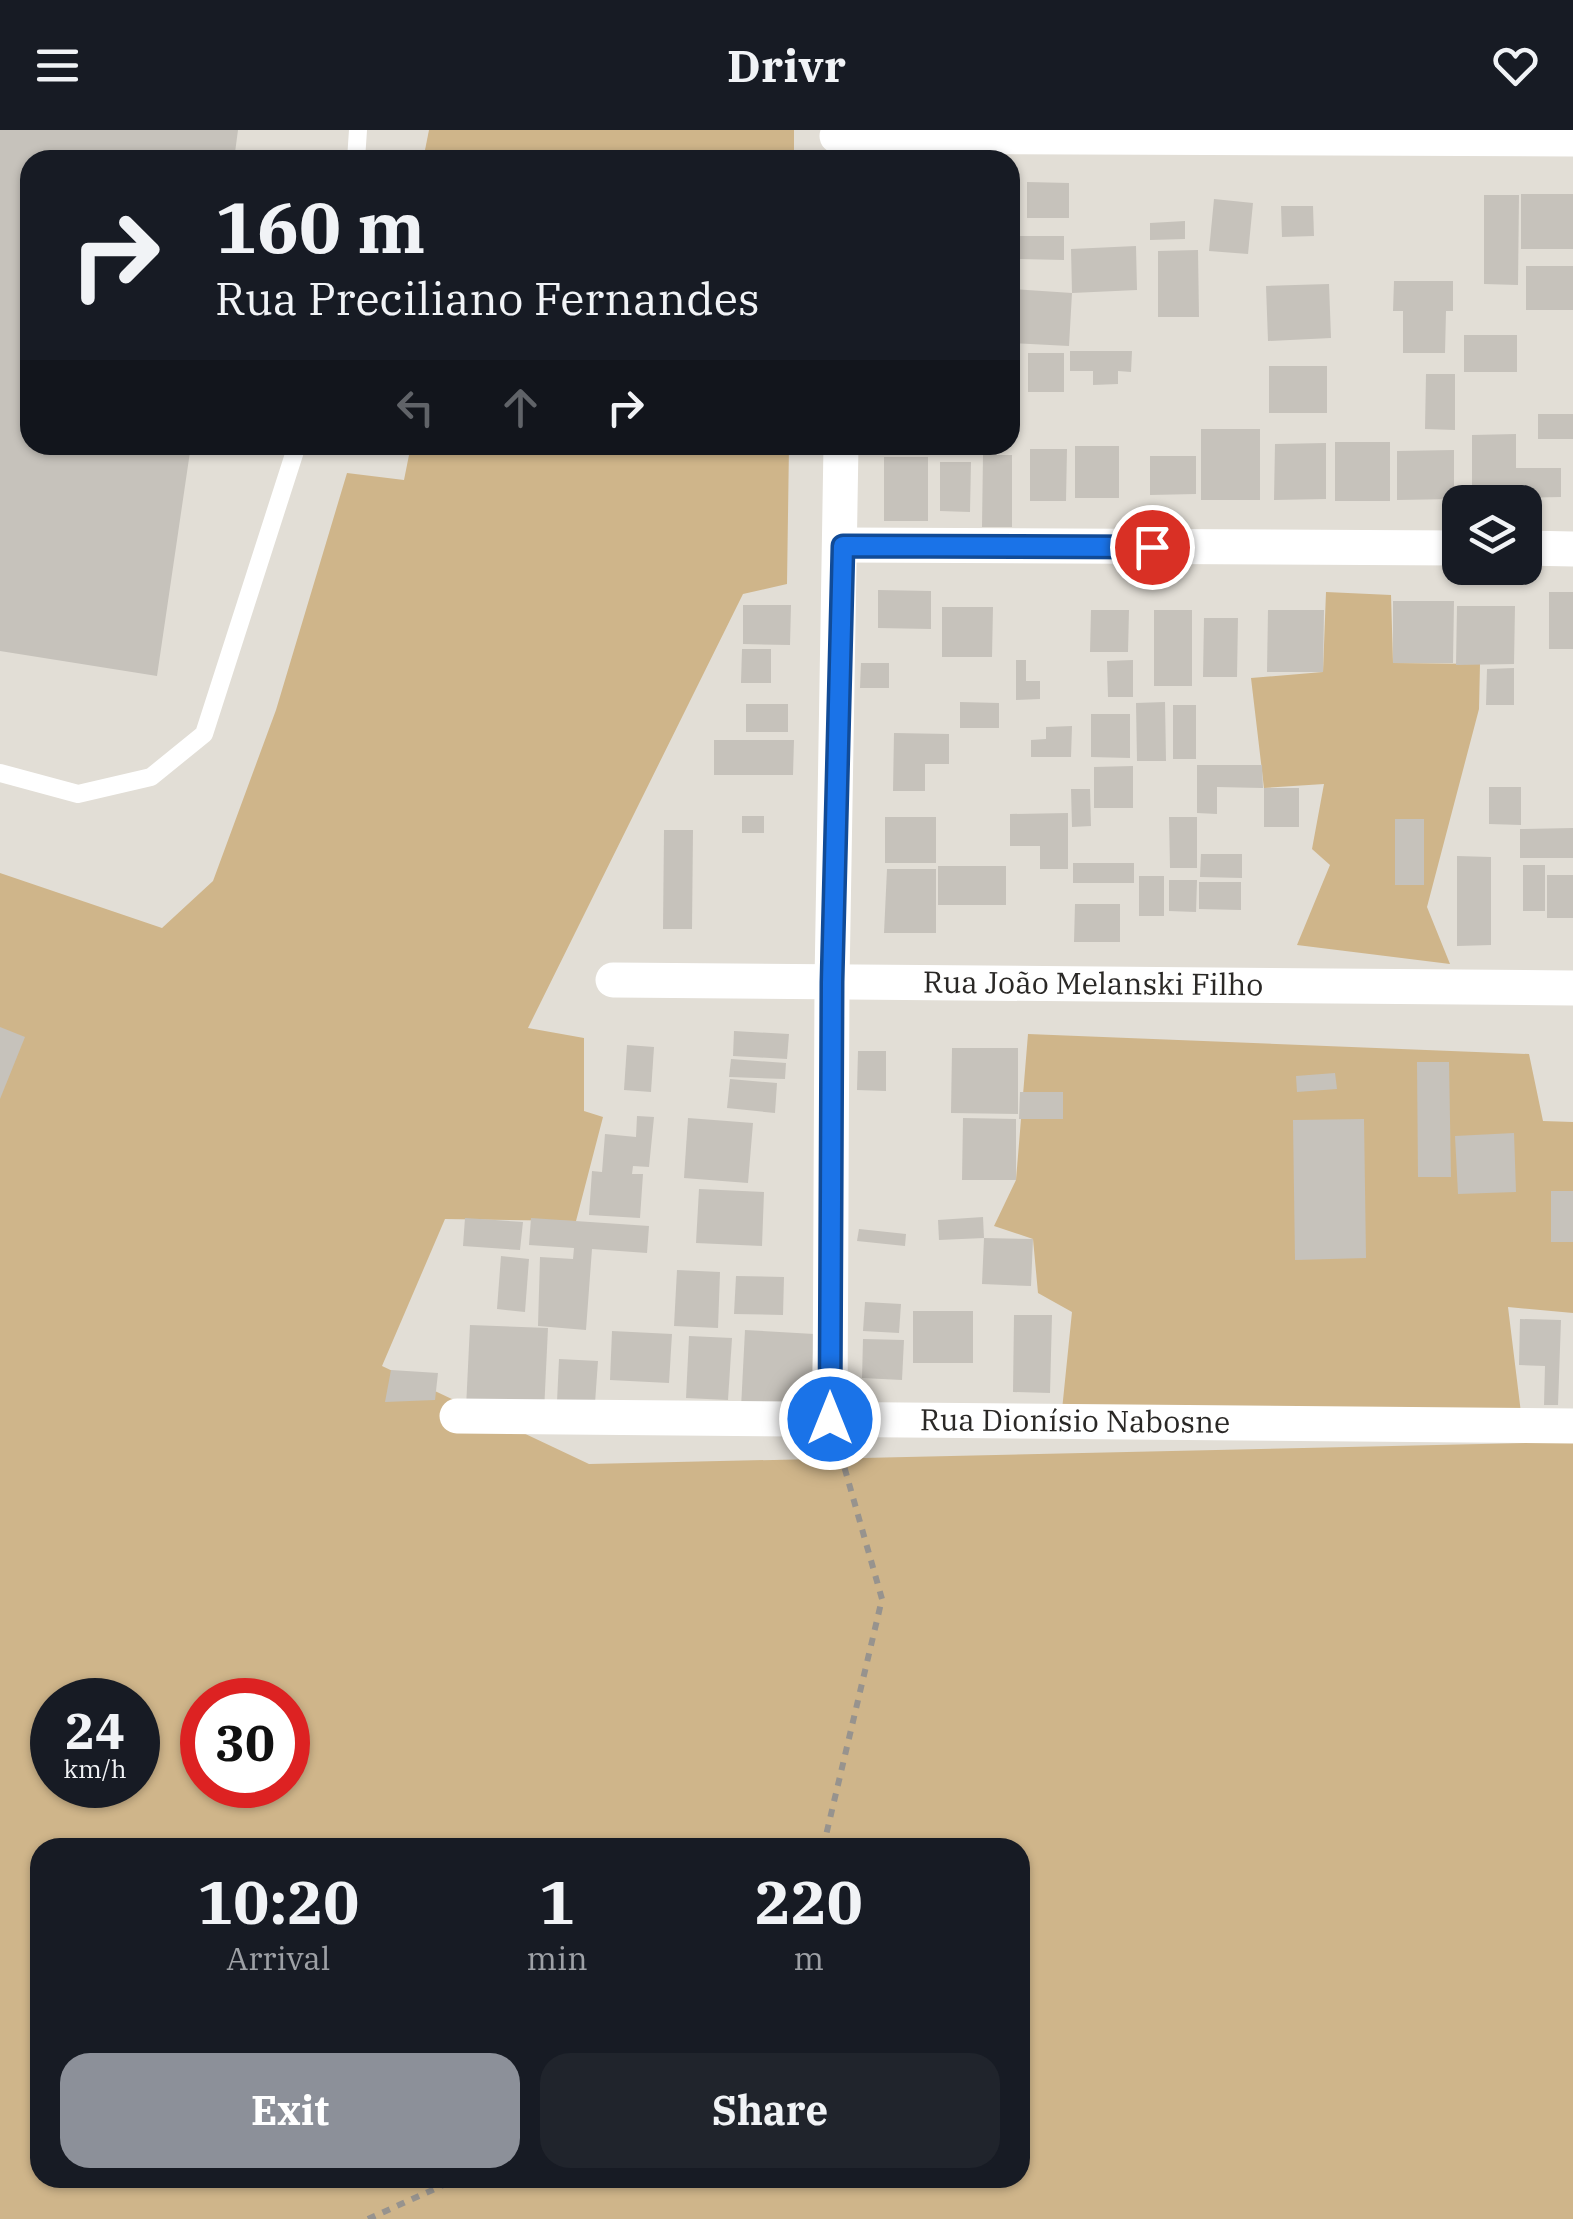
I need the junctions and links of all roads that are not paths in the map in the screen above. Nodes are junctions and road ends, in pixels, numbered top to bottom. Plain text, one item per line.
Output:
1 (1573, 140) edge
2 (837, 142) edge
3 (294, 455) edge
4 (842, 455) edge
5 (843, 546) junction
6 (1442, 548) edge
7 (1542, 548) edge
8 (1573, 548) edge
9 (0, 773) edge
10 (613, 980) dead end
11 (832, 982) junction
12 (1573, 988) edge
13 (457, 1416) dead end
14 (830, 1419) junction
15 (1573, 1426) edge

1 - 2 street
3 - 9 lane
4 - 5 street
5 - 6 street
5 - 11 street
7 - 8 street
10 - 11 street, Rua João Melanski Filho
11 - 12 street, Rua João Melanski Filho
11 - 14 street
13 - 14 street, Rua Dionísio Nabosne
14 - 15 street, Rua Dionísio Nabosne

